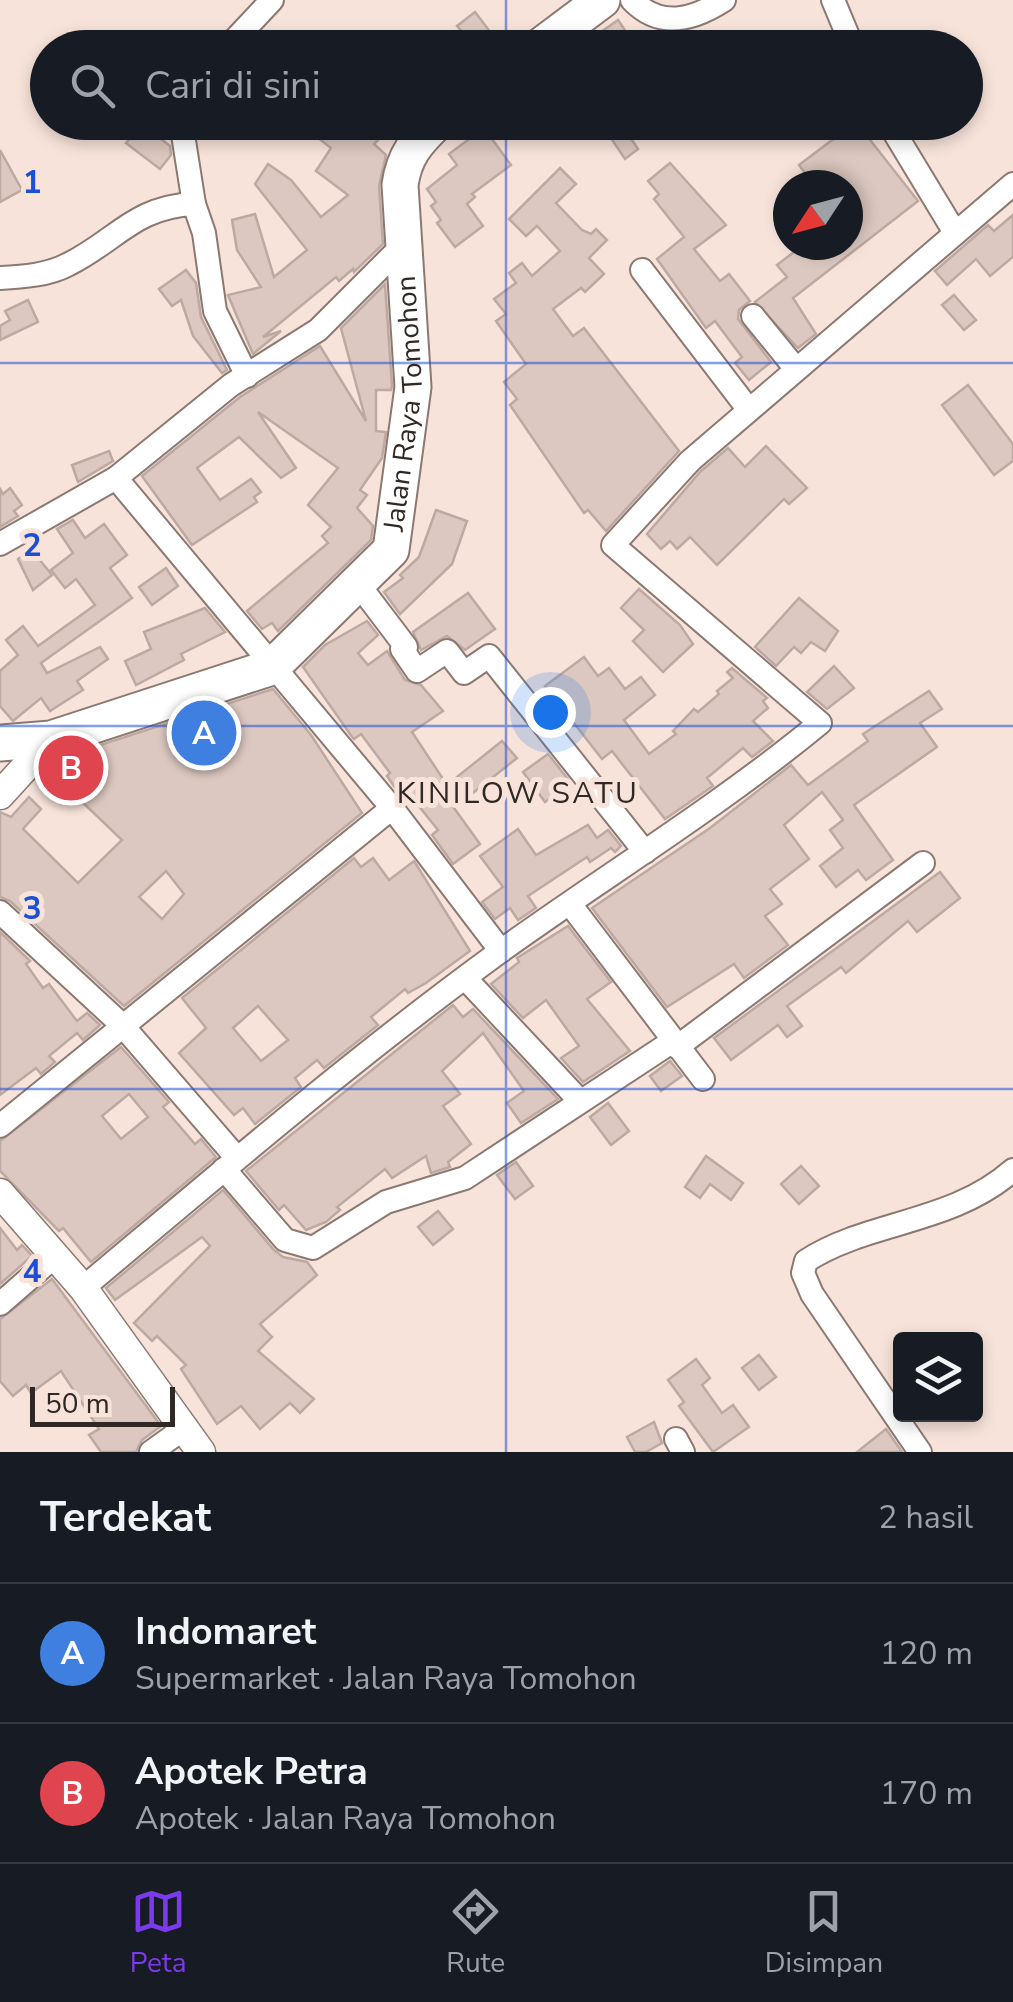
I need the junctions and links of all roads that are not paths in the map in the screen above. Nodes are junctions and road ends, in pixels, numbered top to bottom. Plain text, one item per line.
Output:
1 (272, 0) edge
2 (602, 0) edge
3 (632, 0) edge
4 (724, 0) edge
5 (833, 0) edge
6 (243, 30) edge
7 (562, 30) edge
8 (846, 30) edge
9 (184, 140) edge
10 (417, 140) edge
11 (899, 140) edge
12 (1013, 184) edge
13 (194, 204) junction
14 (954, 231) junction
15 (406, 242) junction
16 (642, 270) dead end
17 (0, 278) edge
18 (753, 316) dead end
19 (796, 369) junction
20 (247, 376) junction
21 (749, 410) junction
22 (116, 478) junction
23 (0, 544) edge
24 (359, 585) junction
25 (272, 667) junction
26 (51, 739) junction
27 (0, 743) edge
28 (0, 795) edge
29 (392, 808) junction
30 (645, 852) junction
31 (922, 863) dead end
32 (570, 904) junction
33 (0, 912) edge
34 (501, 951) junction
35 (465, 978) junction
36 (122, 1024) junction
37 (675, 1044) junction
38 (702, 1079) dead end
39 (580, 1100) junction
40 (0, 1126) edge
41 (230, 1163) junction
42 (1013, 1170) edge
43 (0, 1193) edge
44 (56, 1256) junction
45 (83, 1288) junction
46 (0, 1304) edge
47 (186, 1427) junction
48 (152, 1452) edge
49 (201, 1452) edge
50 (920, 1452) edge

1 - 6 street
2 - 7 highway
3 - 4 street
5 - 8 street
9 - 13 street
10 - 15 highway, Jalan Raya Tomohon
11 - 14 street
12 - 14 street
13 - 17 street
13 - 20 street
14 - 19 street
15 - 20 street
15 - 24 highway, Jalan Raya Tomohon
16 - 21 street
18 - 19 street
19 - 21 street
20 - 22 street
21 - 30 street
22 - 23 street
22 - 25 street
24 - 25 highway, Jalan Raya Tomohon
24 - 30 street
25 - 26 highway, Jalan Raya Tomohon
25 - 29 street
26 - 27 highway, Jalan Raya Tomohon
26 - 28 street
29 - 34 street
29 - 36 street
30 - 32 street
31 - 37 street
32 - 34 street
32 - 37 street
33 - 36 street
34 - 35 street
35 - 39 street
35 - 41 street
36 - 40 street
36 - 41 street
37 - 38 street
37 - 39 street
39 - 41 street
41 - 45 street
42 - 50 street
43 - 44 street
44 - 45 street
44 - 46 street
45 - 47 street
47 - 48 street
47 - 49 street

